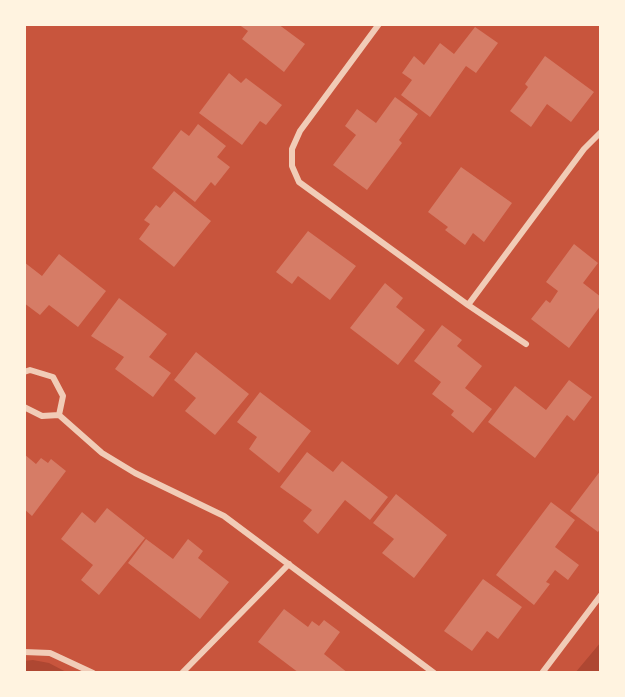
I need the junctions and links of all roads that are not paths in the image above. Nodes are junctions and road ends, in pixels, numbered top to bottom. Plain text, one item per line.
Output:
1 (377, 25) edge
2 (601, 132) edge
3 (468, 305) junction
4 (526, 344) dead end
5 (24, 372) edge
6 (24, 407) edge
7 (59, 415) junction
8 (289, 564) junction
9 (601, 595) edge
10 (24, 652) edge
11 (93, 673) edge
12 (182, 673) edge
13 (434, 673) edge
14 (542, 673) edge

1 - 3 street
2 - 3 street
3 - 4 street
5 - 7 street
6 - 7 street
7 - 8 street
8 - 12 street
8 - 13 street
9 - 14 street
10 - 11 street

